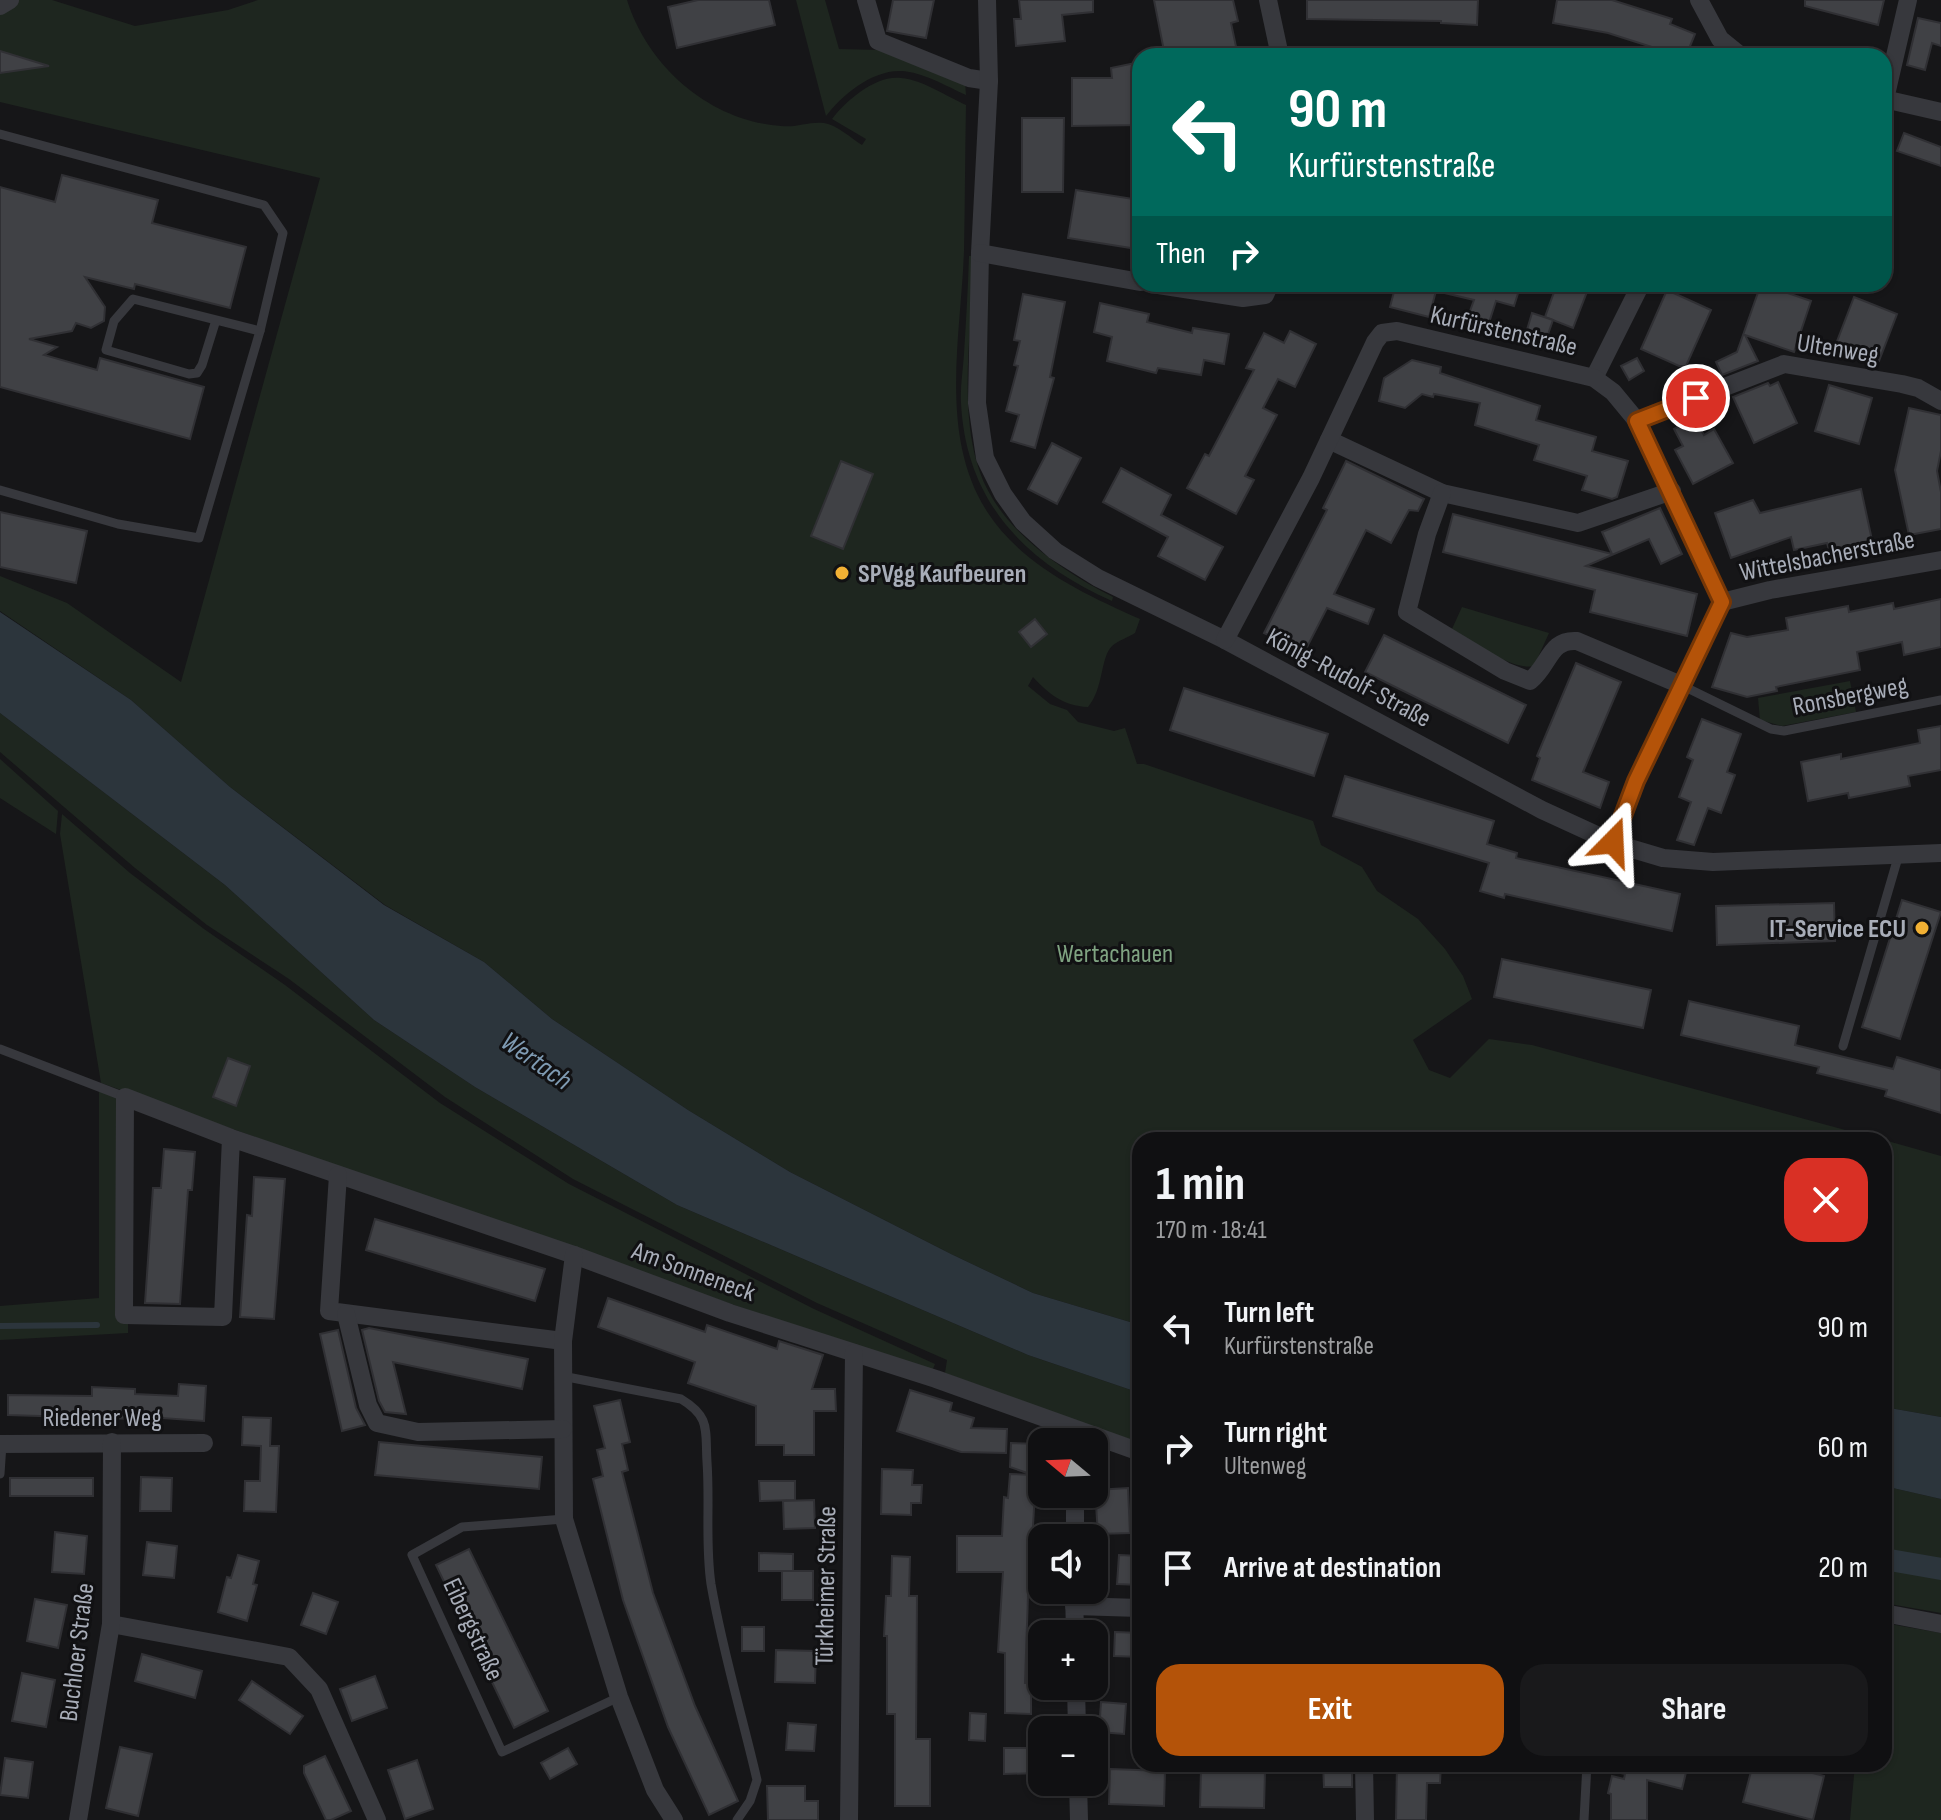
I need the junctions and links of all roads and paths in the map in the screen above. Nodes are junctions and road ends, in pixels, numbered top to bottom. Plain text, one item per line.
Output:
1 (10, 0) edge
2 (866, 0) edge
3 (987, 0) edge
4 (1268, 0) edge
5 (1699, 0) edge
6 (1908, 0) edge
7 (0, 6) edge
8 (1278, 48) edge
9 (1731, 48) edge
10 (1892, 69) edge
11 (989, 81) junction
12 (1892, 101) edge
13 (1941, 112) edge
14 (0, 134) edge
15 (980, 253) junction
16 (1132, 281) edge
17 (1204, 292) edge
18 (1266, 292) edge
19 (1637, 292) edge
20 (216, 320) junction
21 (260, 331) junction
22 (1594, 378) junction
23 (1941, 401) edge
24 (1637, 421) junction
25 (1329, 440) junction
26 (0, 490) edge
27 (1672, 491) junction
28 (1442, 493) junction
29 (1941, 560) edge
30 (1722, 602) junction
31 (1225, 640) junction
32 (1681, 685) junction
33 (1941, 700) edge
34 (1613, 842) junction
35 (1941, 853) edge
36 (1899, 854) junction
37 (1843, 1046) dead end
38 (0, 1049) edge
39 (125, 1097) junction
40 (231, 1138) junction
41 (338, 1175) junction
42 (574, 1255) junction
43 (346, 1314) junction
44 (563, 1341) junction
45 (854, 1353) junction
46 (562, 1376) junction
47 (1057, 1428) edge
48 (563, 1429) junction
49 (112, 1442) junction
50 (204, 1443) dead end
51 (1, 1444) edge
52 (1108, 1444) edge
53 (1132, 1450) edge
54 (0, 1474) edge
55 (564, 1519) junction
56 (1108, 1603) edge
57 (1132, 1607) edge
58 (1892, 1615) edge
59 (111, 1624) junction
60 (1941, 1624) edge
61 (619, 1697) junction
62 (1364, 1772) edge
63 (1587, 1772) edge
64 (1078, 1796) edge
65 (78, 1820) edge
66 (377, 1820) edge
67 (674, 1820) edge
68 (737, 1820) edge
69 (849, 1820) edge
70 (1079, 1820) edge
71 (1365, 1820) edge
72 (1584, 1820) edge

1 - 7 street
2 - 11 street
3 - 11 street, König-Rudolf-Straße
4 - 8 street
5 - 9 street
6 - 10 street
11 - 15 street, König-Rudolf-Straße
12 - 13 street
14 - 21 lane
15 - 16 street
15 - 31 street, König-Rudolf-Straße
17 - 18 street
19 - 22 street
20 - 20 lane
20 - 21 lane
21 - 26 lane
22 - 24 street, Kurfürstenstraße
22 - 25 street, Kurfürstenstraße
23 - 24 street, Ultenweg
24 - 27 street, Kurfürstenstraße
25 - 28 street
25 - 31 street, Kurfürstenstraße
27 - 28 street
27 - 30 street, Kurfürstenstraße
28 - 32 street
29 - 30 street, Wittelsbacherstraße
30 - 32 street
31 - 34 street, König-Rudolf-Straße
32 - 33 lane, Ronsbergweg
32 - 34 street
34 - 36 street, König-Rudolf-Straße
35 - 36 street, König-Rudolf-Straße
36 - 37 lane
38 - 39 lane
39 - 40 street, Am Sonneneck
39 - 40 street
40 - 41 street, Am Sonneneck
41 - 42 street, Am Sonneneck
41 - 43 street
42 - 44 street
42 - 45 street, Am Sonneneck
43 - 44 street
43 - 48 street
44 - 46 street
45 - 47 street, Am Sonneneck
45 - 69 street, Türkheimer Straße
46 - 48 street
46 - 68 lane
48 - 55 street
49 - 50 street, Riedener Weg
49 - 51 street, Riedener Weg
49 - 59 street, Buchloer Straße
51 - 54 lane
52 - 53 street, Am Sonneneck
55 - 61 street
55 - 61 lane, Eibergstraße
56 - 57 street
58 - 60 street
59 - 65 street, Buchloer Straße
59 - 66 street
61 - 67 street
62 - 71 street
63 - 72 lane
64 - 70 street

